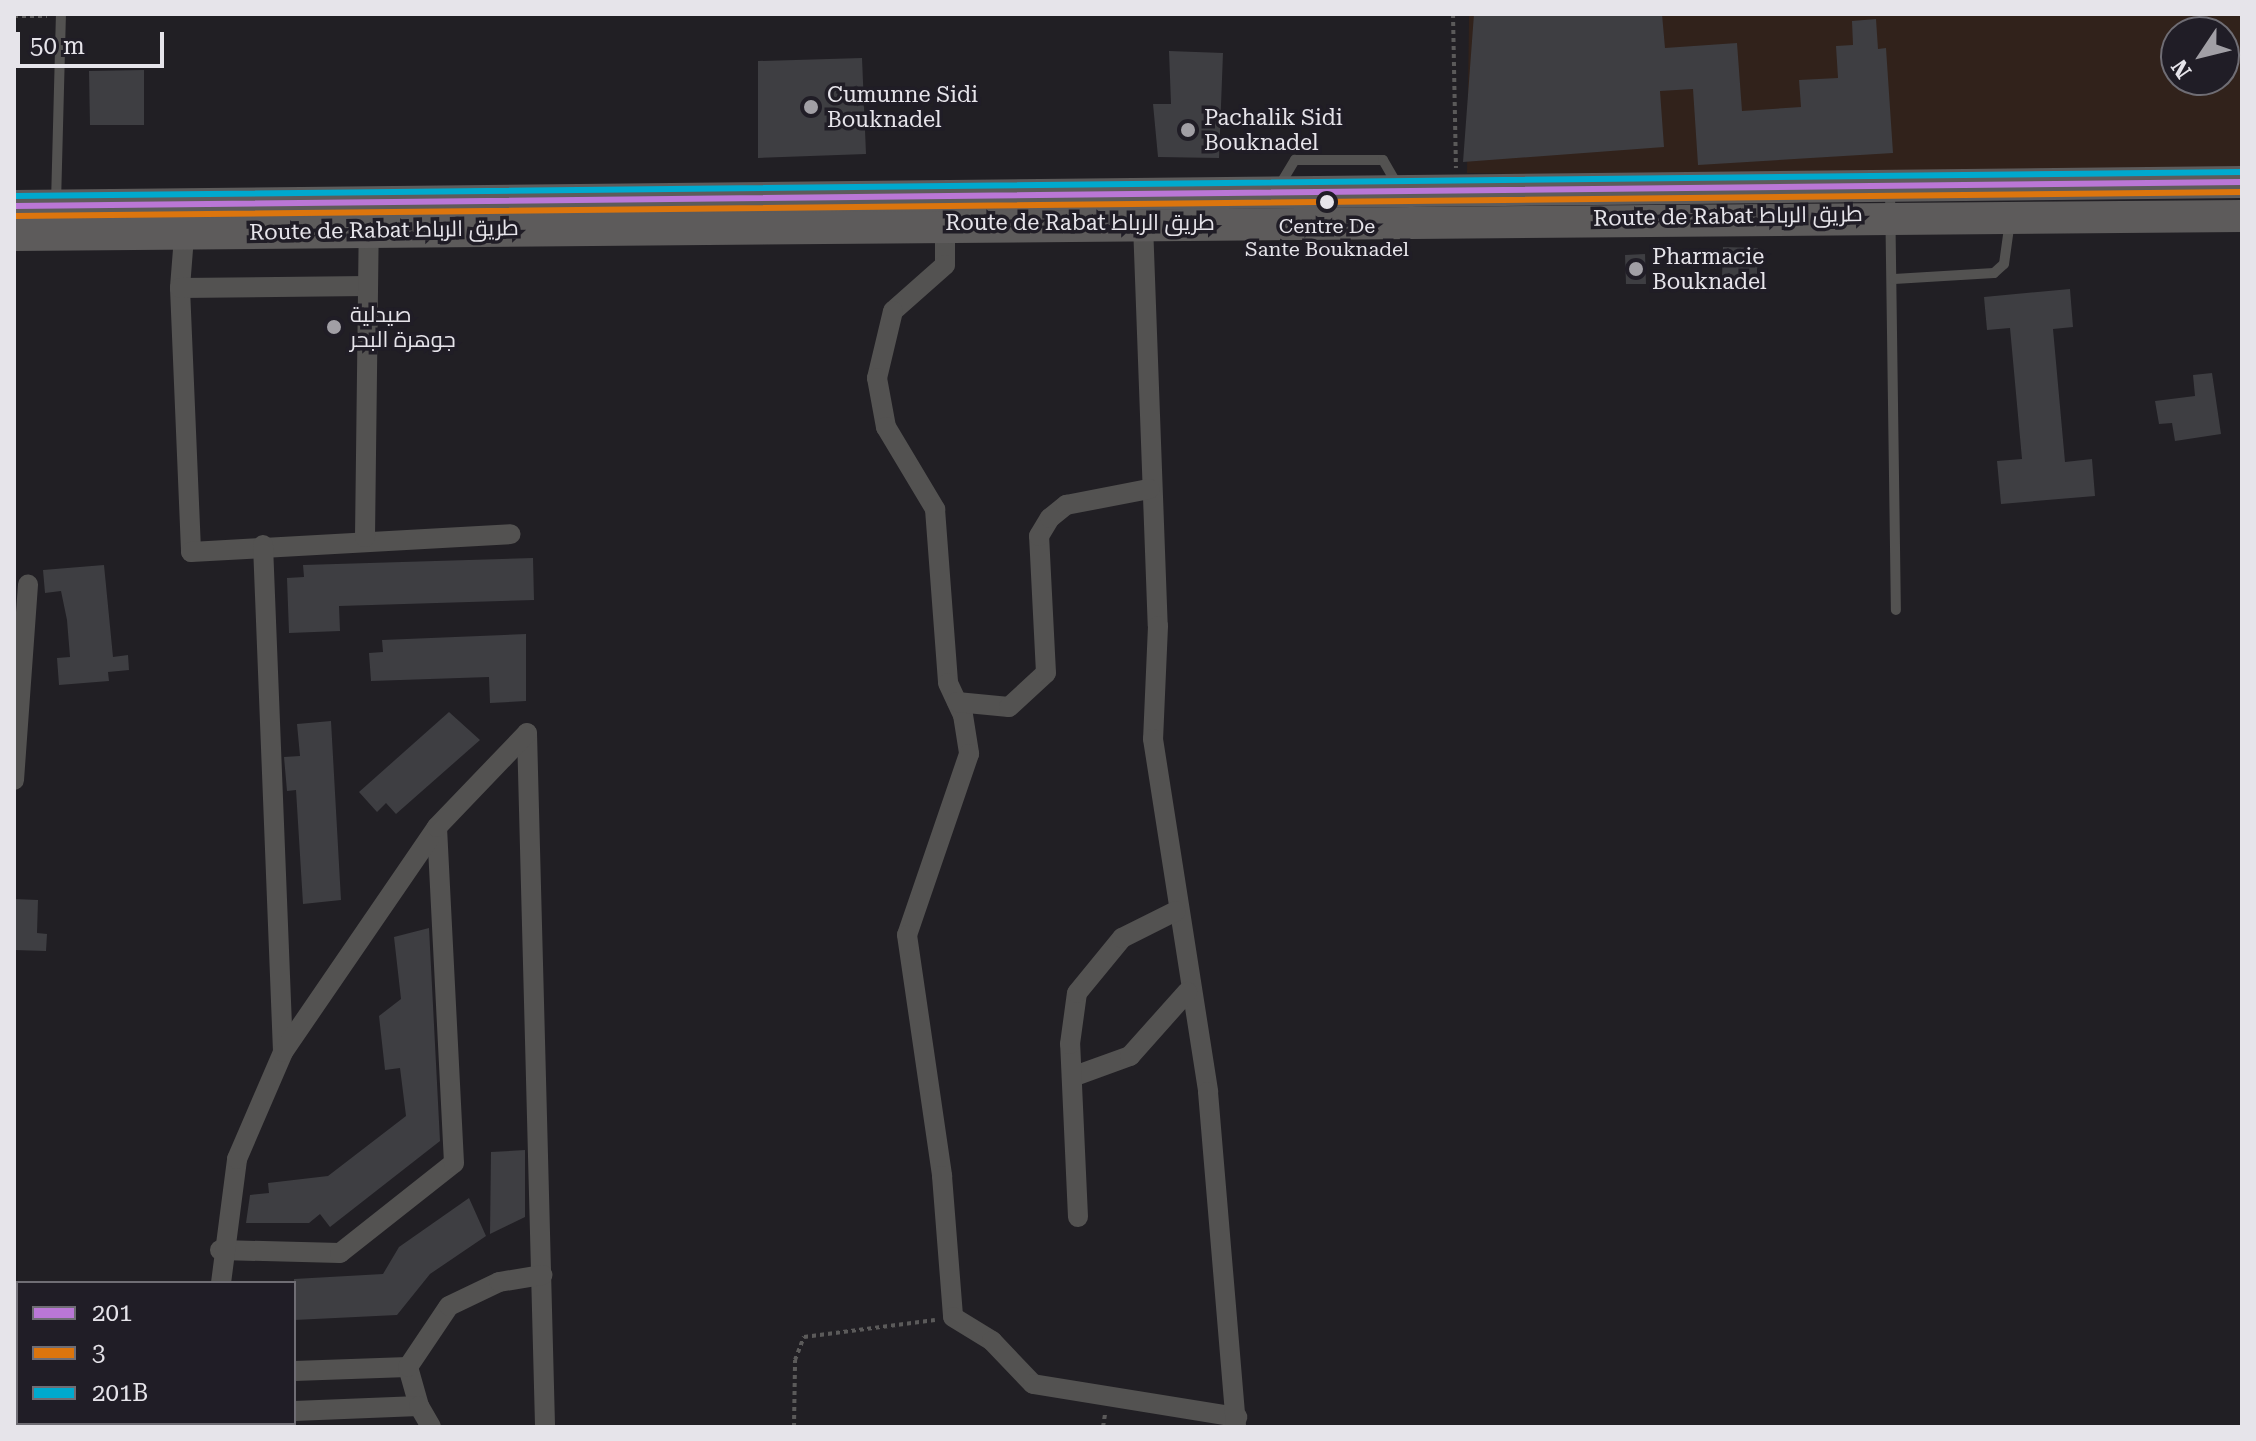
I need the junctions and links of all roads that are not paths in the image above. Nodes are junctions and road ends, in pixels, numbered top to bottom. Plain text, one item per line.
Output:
1 (61, 15) edge
2 (2242, 182) edge
3 (1891, 201) junction
4 (1672, 204) junction
5 (56, 205) junction
6 (14, 206) edge
7 (1400, 208) junction
8 (991, 212) junction
9 (2011, 215) junction
10 (2242, 216) edge
11 (185, 218) junction
12 (945, 224) junction
13 (1143, 224) junction
14 (369, 230) junction
15 (14, 235) edge
16 (1894, 279) junction
17 (368, 286) junction
18 (180, 288) junction
19 (1149, 489) junction
20 (510, 534) dead end
21 (365, 537) junction
22 (263, 545) junction
23 (28, 585) dead end
24 (1896, 610) dead end
25 (957, 702) junction
26 (14, 780) edge
27 (437, 827) junction
28 (1176, 911) junction
29 (1187, 992) junction
30 (283, 1052) junction
31 (1072, 1077) junction
32 (1078, 1217) dead end
33 (220, 1250) junction
34 (542, 1275) junction
35 (221, 1281) edge
36 (408, 1367) junction
37 (296, 1371) edge
38 (419, 1406) junction
39 (296, 1411) edge
40 (1236, 1422) edge
41 (431, 1427) edge
42 (545, 1427) edge

1 - 5 lane
2 - 3 main road, Route de Rabat طريق الرباط
3 - 4 main road, Route de Rabat طريق الرباط
3 - 9 main road, Route de Rabat طريق الرباط
3 - 16 lane
4 - 7 main road, Route de Rabat طريق الرباط
4 - 7 main road, Route de Rabat طريق الرباط
5 - 6 main road, Route de Rabat طريق الرباط
5 - 11 main road, Route de Rabat طريق الرباط
7 - 8 main road, Route de Rabat طريق الرباط
7 - 13 main road, Route de Rabat طريق الرباط
8 - 11 main road, Route de Rabat طريق الرباط
8 - 12 main road, Route de Rabat طريق الرباط
8 - 13 main road, Route de Rabat طريق الرباط
9 - 10 main road, Route de Rabat طريق الرباط
9 - 16 lane
11 - 14 main road, Route de Rabat طريق الرباط
11 - 15 main road, Route de Rabat طريق الرباط
11 - 18 street
12 - 14 main road, Route de Rabat طريق الرباط
12 - 25 street
13 - 19 street
14 - 17 street
16 - 24 lane
17 - 18 street
17 - 21 street
18 - 22 street
19 - 25 street
19 - 28 street
20 - 21 street
21 - 22 street
22 - 30 street
23 - 26 street
25 - 40 street
27 - 30 street
27 - 33 street
27 - 34 street
28 - 29 street
28 - 31 street
29 - 31 street
29 - 40 street
30 - 33 street
31 - 32 street
33 - 35 street
34 - 36 street
34 - 42 street
36 - 37 street
36 - 38 street
38 - 39 street
38 - 41 street

